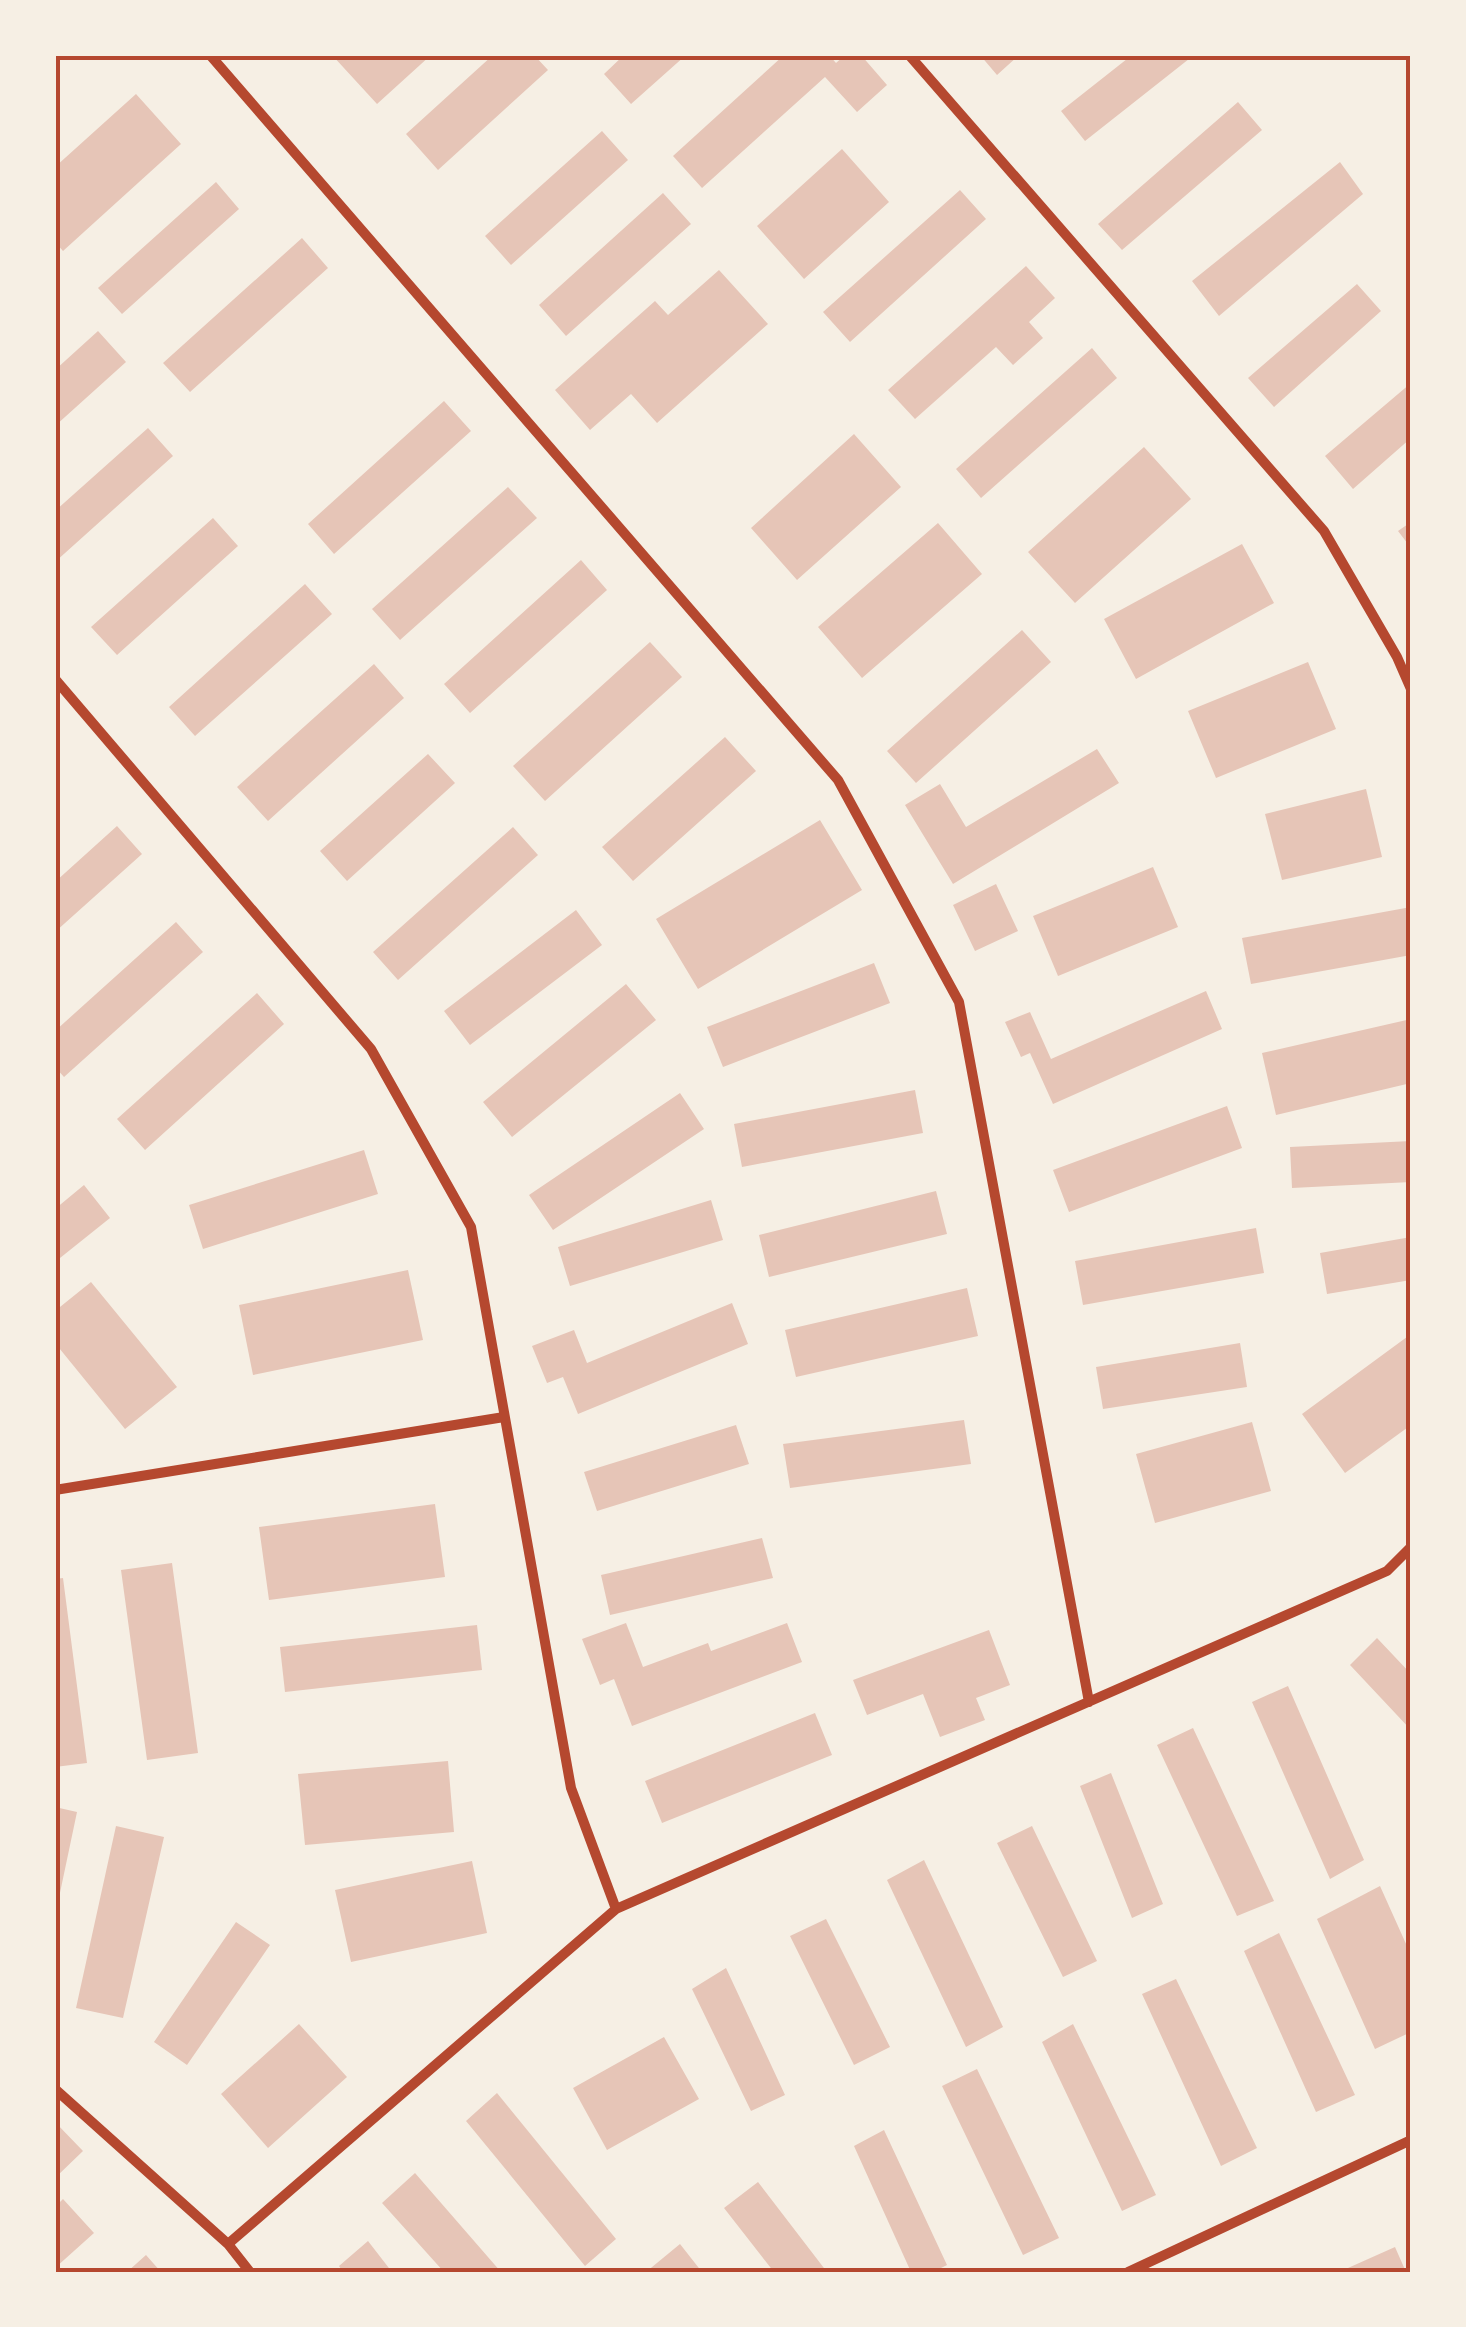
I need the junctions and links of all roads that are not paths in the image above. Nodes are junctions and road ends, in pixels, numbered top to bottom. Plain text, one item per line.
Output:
1 (210, 55) edge
2 (909, 55) edge
3 (55, 678) edge
4 (1411, 690) edge
5 (504, 1417) junction
6 (55, 1490) edge
7 (1411, 1546) edge
8 (1088, 1702) junction
9 (616, 1909) junction
10 (55, 2089) edge
11 (1411, 2140) edge
12 (228, 2244) junction
13 (250, 2272) edge
14 (1128, 2272) edge

1 - 8 street
2 - 4 street
3 - 5 street
5 - 6 street
5 - 9 street
7 - 8 street
8 - 9 street
9 - 12 street
10 - 12 street
11 - 14 street
12 - 13 street

